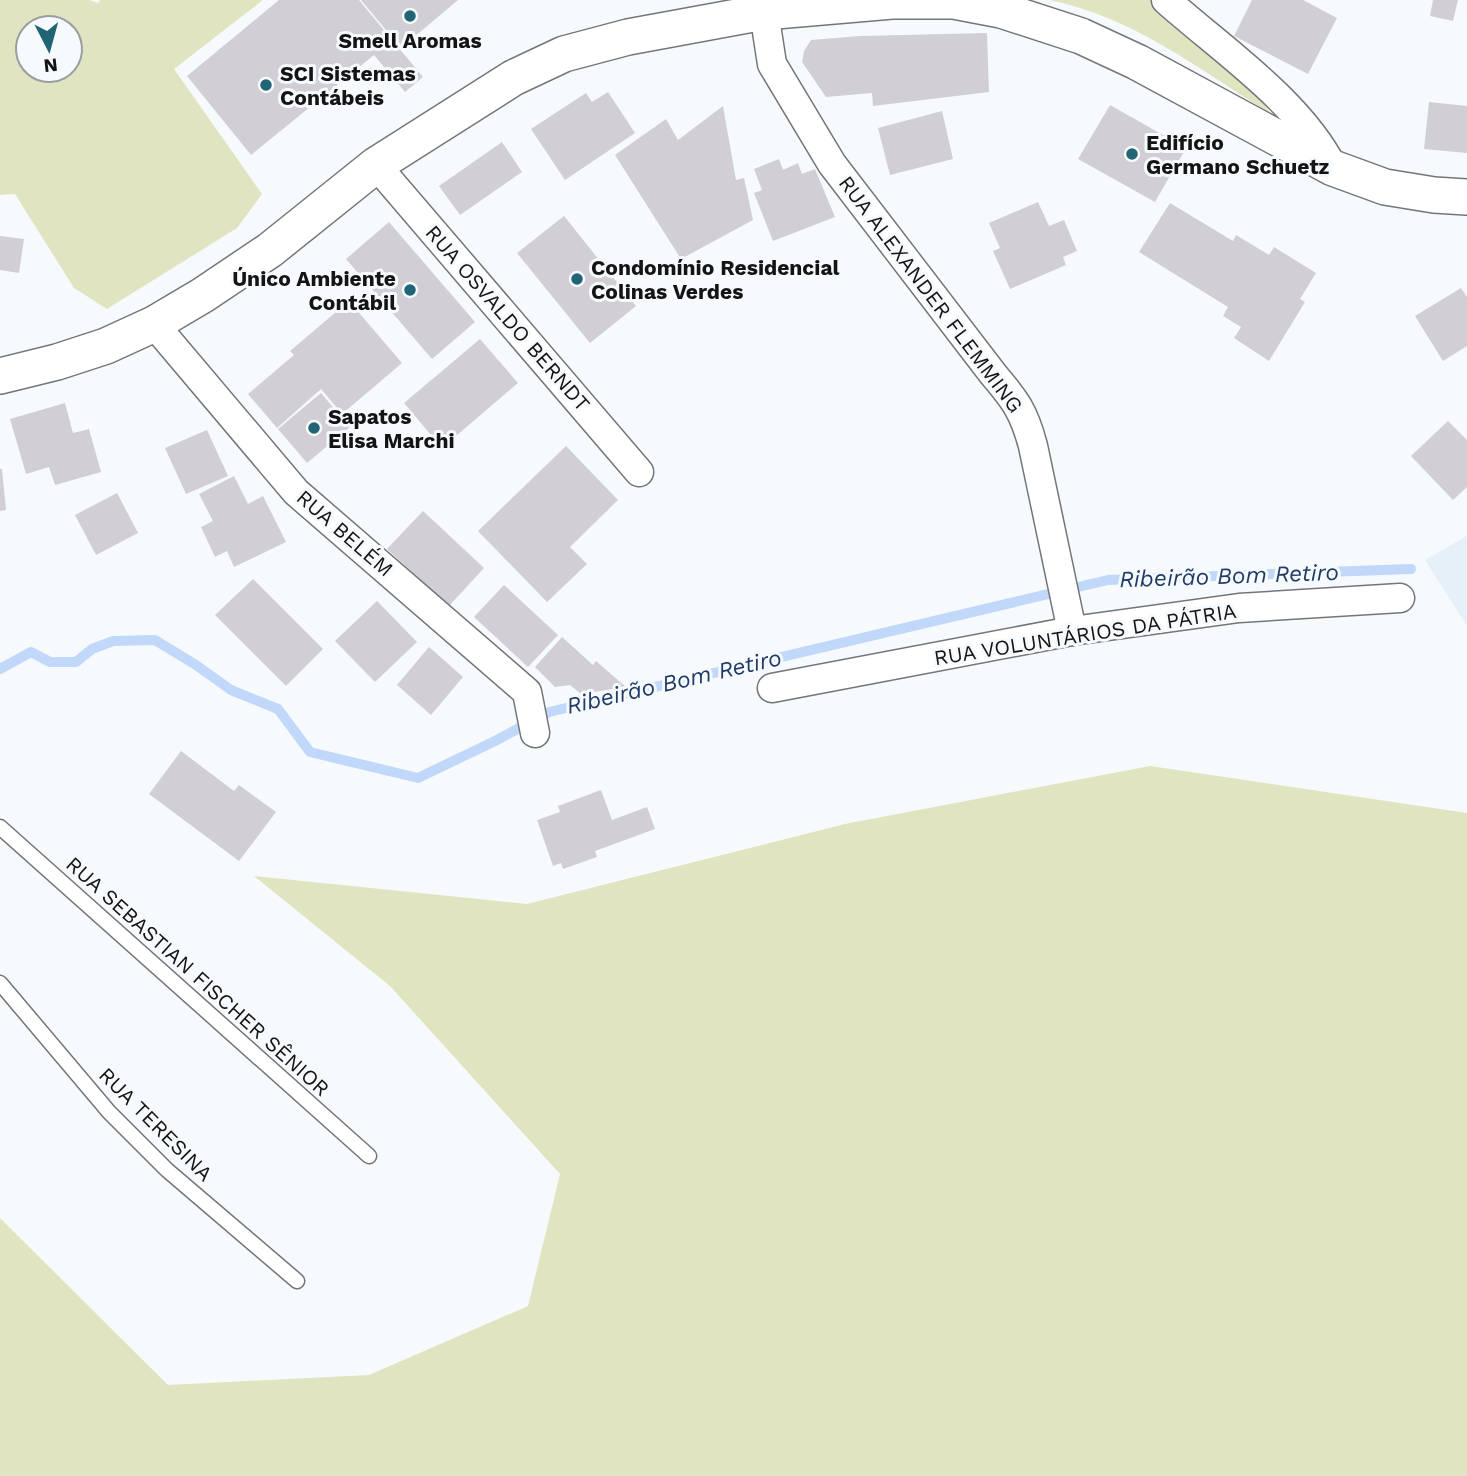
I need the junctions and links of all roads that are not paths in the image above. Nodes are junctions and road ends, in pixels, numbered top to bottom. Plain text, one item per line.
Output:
1 (1166, 0) edge
2 (962, 1) edge
3 (764, 6) edge
4 (376, 165) junction
5 (1333, 168) junction
6 (1467, 197) edge
7 (154, 324) junction
8 (0, 376) edge
9 (639, 472) dead end
10 (1400, 598) dead end
11 (1072, 631) junction
12 (772, 688) dead end
13 (535, 733) dead end
14 (0, 827) edge
15 (0, 983) edge
16 (369, 1156) dead end
17 (297, 1281) dead end

1 - 5 street
2 - 3 street
2 - 5 street
3 - 4 street
3 - 11 street, RUA ALEXANDER FLEMMING
4 - 7 street
4 - 9 street, RUA OSVALDO BERNDT
5 - 6 street
7 - 8 street
7 - 13 street, RUA BELÉM
10 - 11 street, RUA VOLUNTÁRIOS DA PÁTRIA
11 - 12 street, RUA VOLUNTÁRIOS DA PÁTRIA
14 - 16 lane, RUA SEBASTIAN FISCHER SÊNIOR
15 - 17 lane, RUA TERESINA

